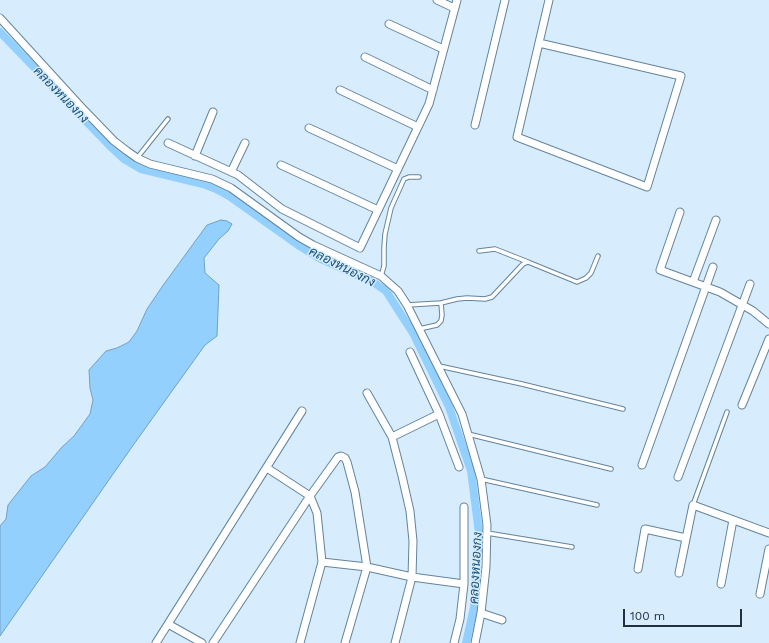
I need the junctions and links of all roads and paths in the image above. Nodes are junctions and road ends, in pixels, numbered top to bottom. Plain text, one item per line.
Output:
1 (437, 0) edge
2 (457, 0) edge
3 (504, 0) edge
4 (550, 0) edge
5 (454, 8) junction
6 (0, 18) edge
7 (389, 24) dead end
8 (539, 43) junction
9 (444, 49) junction
10 (365, 57) dead end
11 (340, 90) dead end
12 (433, 90) junction
13 (213, 112) dead end
14 (168, 119) dead end
15 (475, 125) dead end
16 (418, 127) junction
17 (309, 128) dead end
18 (168, 143) dead end
19 (245, 143) dead end
20 (195, 156) junction
21 (137, 158) junction
22 (281, 165) dead end
23 (398, 169) junction
24 (231, 172) junction
25 (419, 177) dead end
26 (378, 210) junction
27 (680, 212) dead end
28 (716, 220) dead end
29 (478, 251) dead end
30 (598, 256) dead end
31 (528, 262) junction
32 (713, 267) dead end
33 (381, 276) junction
34 (693, 282) junction
35 (750, 284) dead end
36 (706, 286) junction
37 (441, 303) junction
38 (407, 305) junction
39 (742, 305) junction
40 (769, 324) edge
41 (419, 329) junction
42 (769, 339) edge
43 (410, 352) dead end
44 (438, 366) junction
45 (367, 393) dead end
46 (742, 405) dead end
47 (623, 409) dead end
48 (302, 411) dead end
49 (727, 412) dead end
50 (439, 414) junction
51 (467, 434) junction
52 (392, 437) junction
53 (642, 465) dead end
54 (459, 467) dead end
55 (267, 468) junction
56 (611, 469) dead end
57 (678, 477) dead end
58 (481, 479) junction
59 (310, 496) junction
60 (693, 505) junction
61 (597, 506) dead end
62 (464, 507) dead end
63 (732, 520) junction
64 (769, 532) edge
65 (487, 533) junction
66 (686, 538) junction
67 (572, 547) dead end
68 (769, 549) edge
69 (322, 562) junction
70 (367, 567) junction
71 (638, 569) dead end
72 (679, 573) dead end
73 (412, 577) junction
74 (464, 584) junction
75 (721, 584) dead end
76 (760, 594) dead end
77 (481, 613) junction
78 (502, 620) dead end
79 (168, 624) junction
80 (156, 643) edge
81 (202, 643) edge
82 (213, 643) edge
83 (300, 643) edge
84 (346, 643) edge
85 (395, 643) edge
86 (454, 643) edge
87 (475, 643) edge

1 - 5 street
2 - 5 street
3 - 15 street
4 - 8 street
5 - 9 street
6 - 21 street
7 - 9 street
8 - 8 street
9 - 12 street
10 - 12 street
11 - 16 street
12 - 16 street
13 - 20 street
14 - 21 lane
16 - 23 street
17 - 23 street
18 - 20 street
19 - 24 street
20 - 24 street
21 - 33 street
22 - 26 street
23 - 26 street
24 - 26 street
25 - 33 lane
27 - 34 street
28 - 34 street
29 - 31 lane
30 - 31 lane
31 - 37 lane
32 - 36 street
33 - 38 street
34 - 36 street
35 - 39 street
36 - 39 street
36 - 53 street
37 - 38 lane
37 - 41 lane
38 - 41 street
39 - 40 street
39 - 57 street
41 - 44 street
42 - 46 street
43 - 50 street
44 - 47 lane
44 - 51 street
45 - 52 street
48 - 55 street
49 - 60 lane
50 - 52 street
50 - 54 street
51 - 56 lane
51 - 58 street
52 - 73 street
55 - 59 street
55 - 79 street
58 - 61 lane
58 - 65 street
59 - 69 street
59 - 70 street
59 - 82 street
60 - 63 street
60 - 66 street
62 - 74 street
63 - 64 street
63 - 75 street
65 - 67 lane
65 - 77 street
66 - 71 street
66 - 72 street
68 - 76 street
69 - 70 street
69 - 83 street
70 - 73 street
70 - 84 street
73 - 74 street
73 - 85 street
74 - 86 street
77 - 78 street
77 - 87 street
79 - 80 street
79 - 81 street

